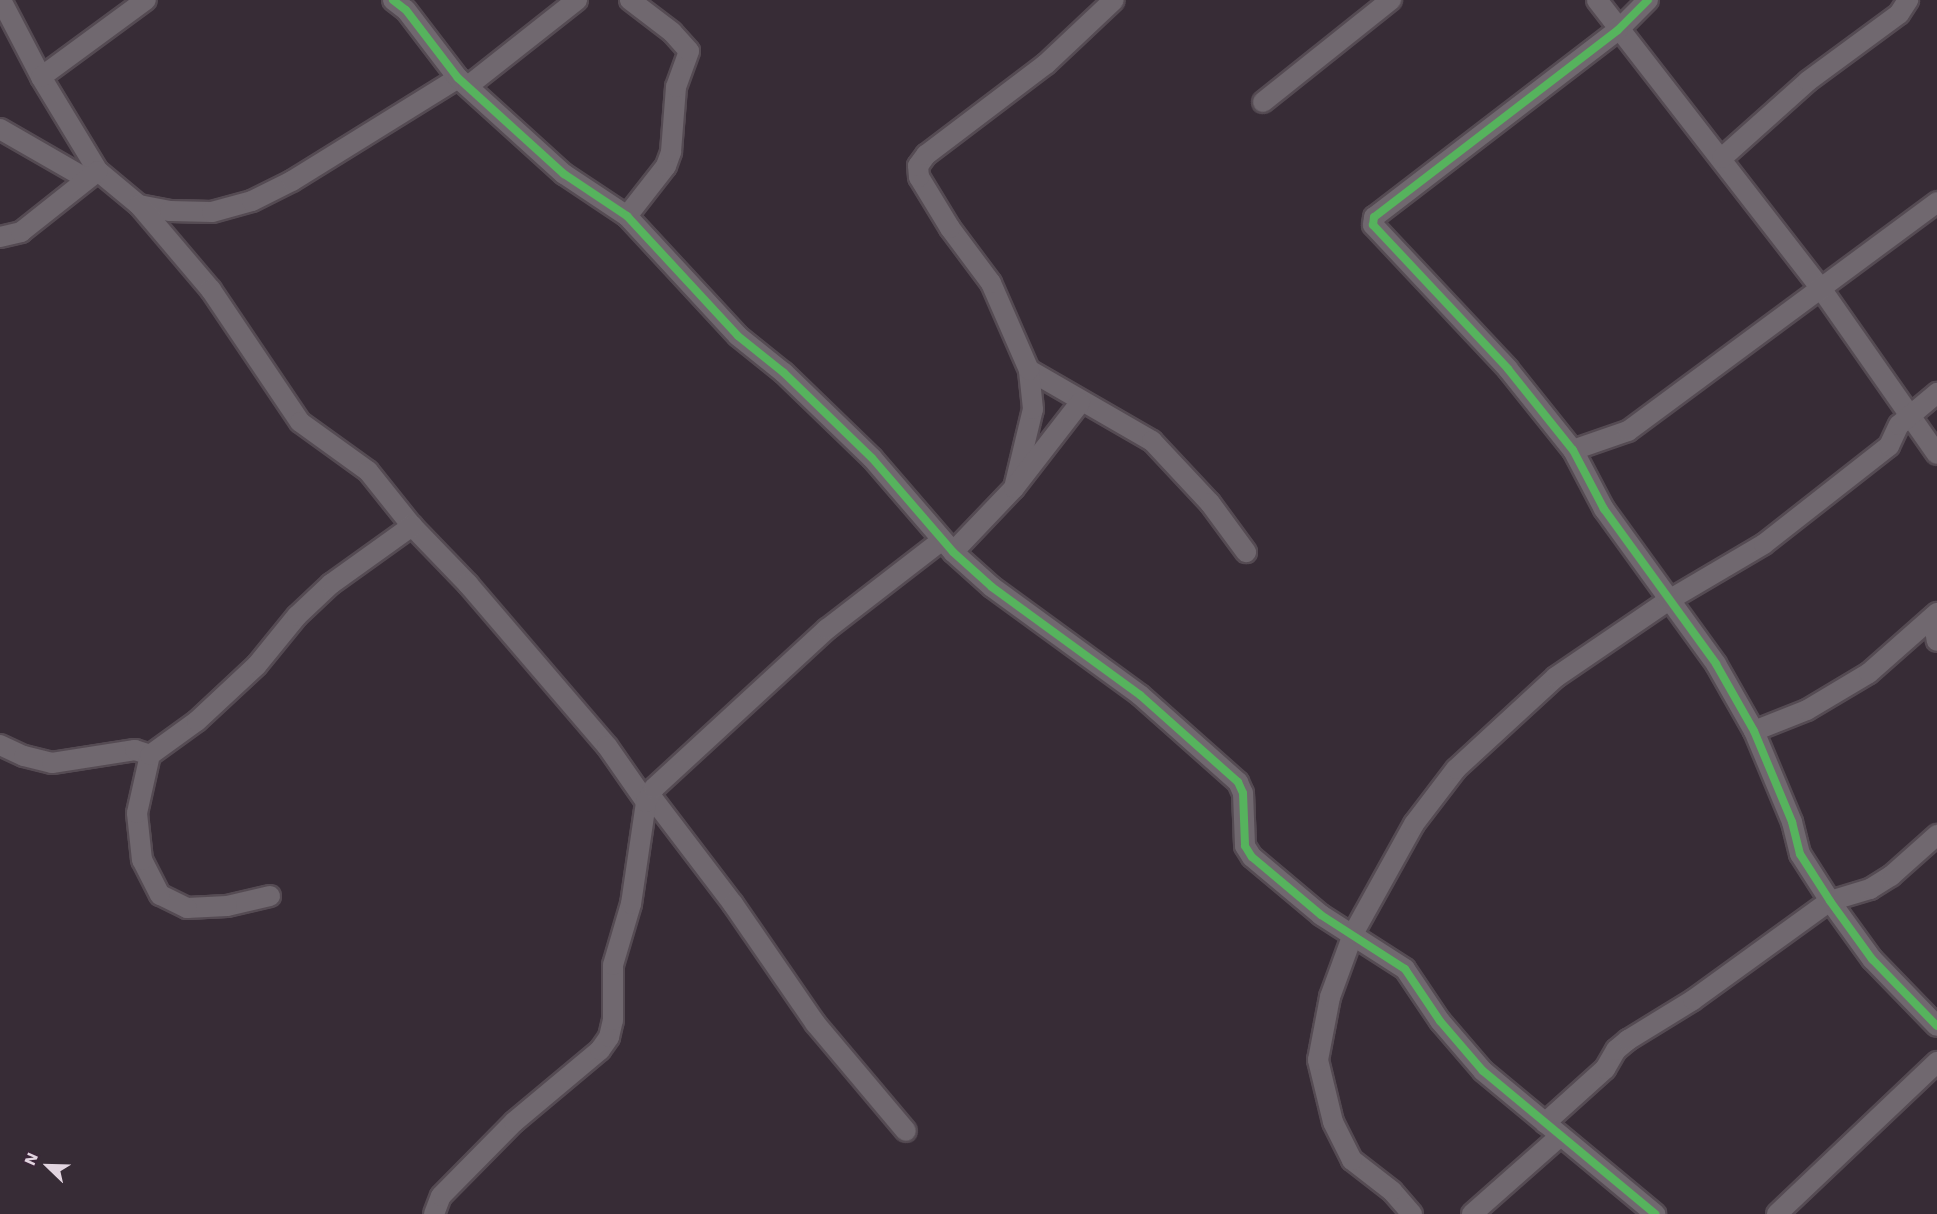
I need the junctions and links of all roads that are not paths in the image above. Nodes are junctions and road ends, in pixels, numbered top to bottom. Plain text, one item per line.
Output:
1 (1, 0) edge
2 (146, 0) edge
3 (393, 0) edge
4 (577, 0) edge
5 (630, 0) edge
6 (1114, 0) edge
7 (1391, 0) edge
8 (1597, 0) edge
9 (1648, 0) edge
10 (1908, 0) edge
11 (1618, 30) junction
12 (41, 77) junction
13 (463, 82) junction
14 (1263, 102) dead end
15 (0, 129) edge
16 (1722, 158) junction
17 (92, 175) junction
18 (1937, 202) edge
19 (140, 205) junction
20 (627, 216) junction
21 (0, 237) edge
22 (1822, 290) junction
23 (1029, 370) junction
24 (1937, 393) edge
25 (1080, 403) junction
26 (1912, 417) junction
27 (1573, 450) junction
28 (1937, 454) edge
29 (1014, 488) junction
30 (412, 526) junction
31 (947, 546) junction
32 (1246, 552) dead end
33 (1669, 600) junction
34 (1935, 615) edge
35 (1937, 641) edge
36 (1754, 731) junction
37 (0, 745) edge
38 (150, 755) junction
39 (648, 798) junction
40 (1937, 835) edge
41 (270, 896) dead end
42 (1830, 901) junction
43 (1353, 934) junction
44 (1937, 1026) edge
45 (1937, 1062) edge
46 (1545, 1123) junction
47 (906, 1131) dead end
48 (1559, 1137) junction
49 (434, 1214) edge
50 (1412, 1214) edge
51 (1472, 1214) edge
52 (1655, 1214) edge
53 (1778, 1214) edge

1 - 12 street
2 - 12 street
3 - 13 street
4 - 13 street
5 - 20 street
6 - 23 street
7 - 14 street
8 - 11 street
9 - 11 street
10 - 16 street
11 - 16 street
11 - 27 street
12 - 17 street
13 - 19 street
13 - 20 street
15 - 17 street
16 - 22 street
17 - 19 street
17 - 21 street
18 - 22 street
19 - 30 street
20 - 31 street
22 - 26 street
22 - 27 street
23 - 25 street
23 - 29 street
24 - 26 street
25 - 29 street
25 - 32 street
26 - 28 street
26 - 33 street
27 - 33 street
29 - 31 street
30 - 38 street
30 - 39 street
31 - 39 street
31 - 43 street
33 - 36 street
33 - 43 street
34 - 35 street
34 - 36 street
36 - 42 street
37 - 38 street
38 - 41 street
39 - 47 street
39 - 49 street
40 - 42 street
42 - 44 street
42 - 46 street
43 - 46 street
43 - 50 street
45 - 53 street
46 - 48 street
48 - 51 street
48 - 52 street

